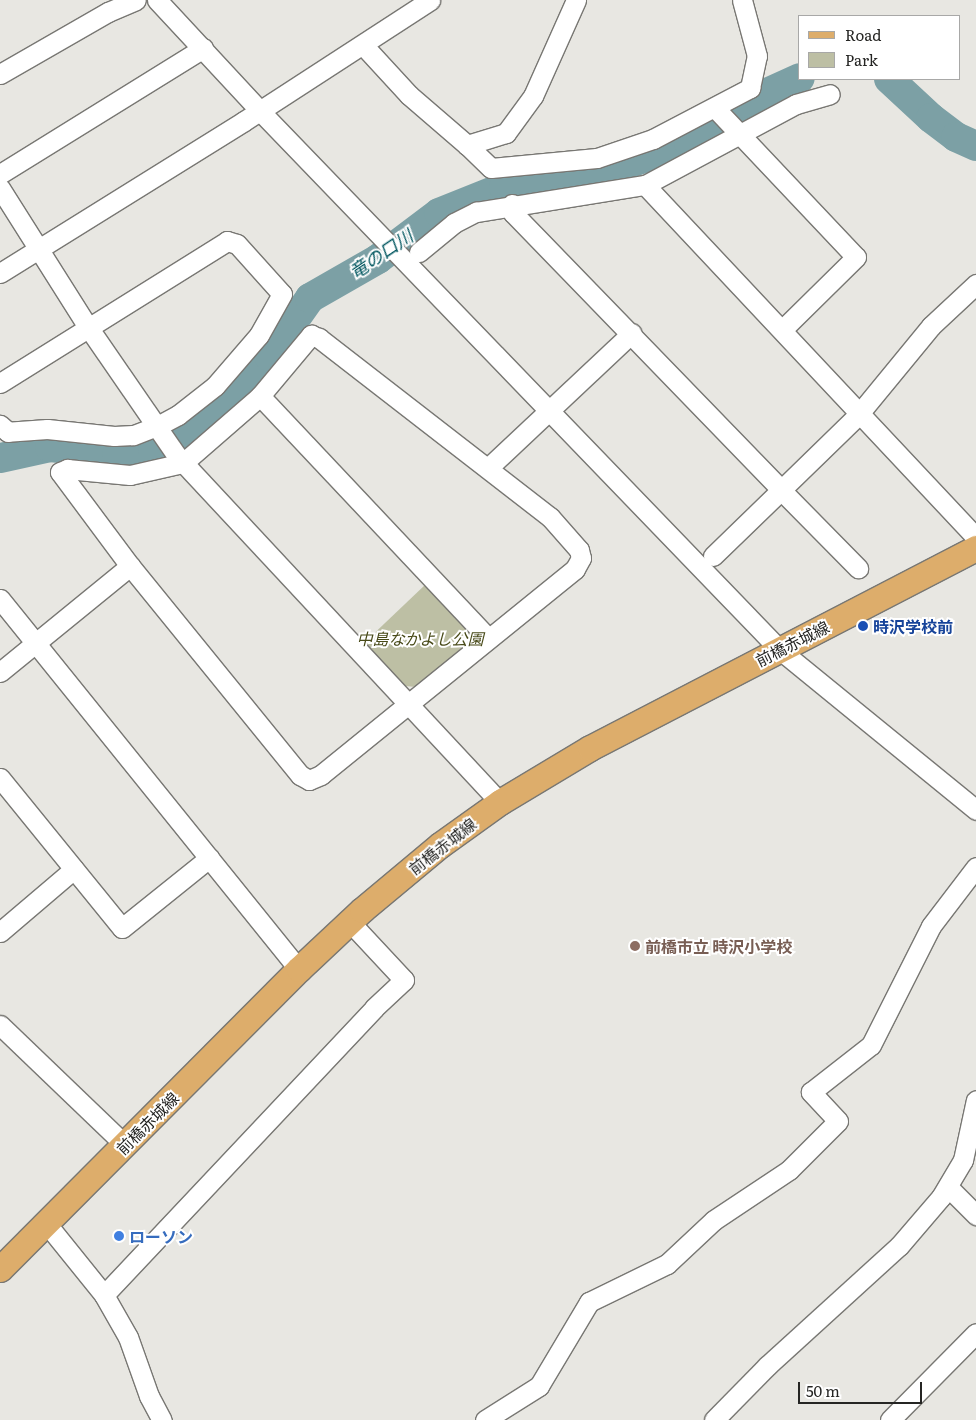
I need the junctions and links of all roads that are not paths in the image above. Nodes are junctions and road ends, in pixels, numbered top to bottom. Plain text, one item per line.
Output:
1 (136, 0) edge
2 (157, 0) edge
3 (430, 0) edge
4 (576, 0) edge
5 (742, 0) edge
6 (362, 45) junction
7 (203, 48) junction
8 (3, 66) edge
9 (830, 94) dead end
10 (716, 110) junction
11 (260, 111) junction
12 (739, 133) junction
13 (467, 145) junction
14 (0, 174) edge
15 (645, 185) junction
16 (0, 188) edge
17 (512, 204) junction
18 (38, 249) junction
19 (419, 252) dead end
20 (0, 273) edge
21 (976, 284) edge
22 (88, 327) junction
23 (783, 329) junction
24 (632, 333) junction
25 (0, 383) edge
26 (260, 396) junction
27 (548, 410) junction
28 (858, 415) junction
29 (0, 425) edge
30 (159, 429) junction
31 (180, 459) junction
32 (488, 468) junction
33 (781, 490) junction
34 (974, 551) edge
35 (713, 556) dead end
36 (130, 566) junction
37 (858, 568) dead end
38 (0, 599) edge
39 (488, 638) junction
40 (36, 643) junction
41 (780, 650) junction
42 (0, 672) edge
43 (410, 702) junction
44 (0, 778) edge
45 (500, 802) junction
46 (976, 810) edge
47 (209, 858) junction
48 (976, 867) edge
49 (74, 869) junction
50 (350, 922) junction
51 (0, 932) edge
52 (299, 969) junction
53 (0, 1025) edge
54 (976, 1100) edge
55 (126, 1145) junction
56 (948, 1187) junction
57 (976, 1215) edge
58 (46, 1223) junction
59 (0, 1269) edge
60 (104, 1296) junction
61 (976, 1334) edge
62 (162, 1420) edge
63 (485, 1420) edge
64 (714, 1420) edge
65 (890, 1420) edge

1 - 8 street
2 - 7 street
3 - 6 street
4 - 13 street
5 - 10 street
6 - 11 street
6 - 13 street
7 - 11 street
7 - 14 street
9 - 12 street
10 - 12 street
10 - 13 street
11 - 18 street
11 - 27 street
12 - 15 street
12 - 23 street
15 - 17 street
15 - 23 street
16 - 18 street
17 - 19 street
17 - 24 street
18 - 20 street
18 - 22 street
21 - 28 street
22 - 25 street
22 - 30 street
22 - 30 street
23 - 28 street
24 - 27 street
24 - 33 street
26 - 31 street
26 - 32 street
26 - 39 street
27 - 32 street
27 - 41 street
28 - 33 street
28 - 34 street
29 - 30 street
30 - 31 street
31 - 36 street
31 - 43 street
32 - 39 street
33 - 35 street
33 - 37 street
34 - 41 main road, 前橋赤城線
36 - 40 street
36 - 43 street
38 - 40 street
39 - 43 street
40 - 42 street
40 - 47 street
41 - 45 main road, 前橋赤城線
41 - 46 street
43 - 45 street
44 - 49 street
45 - 50 main road, 前橋赤城線
47 - 49 street
47 - 52 street
48 - 63 street
49 - 51 street
50 - 52 main road, 前橋赤城線
50 - 60 street
52 - 55 main road, 前橋赤城線
53 - 55 street
54 - 56 street
55 - 58 main road, 前橋赤城線
56 - 57 street
56 - 64 street
58 - 59 main road, 前橋赤城線
58 - 60 street
60 - 62 street
61 - 65 street

